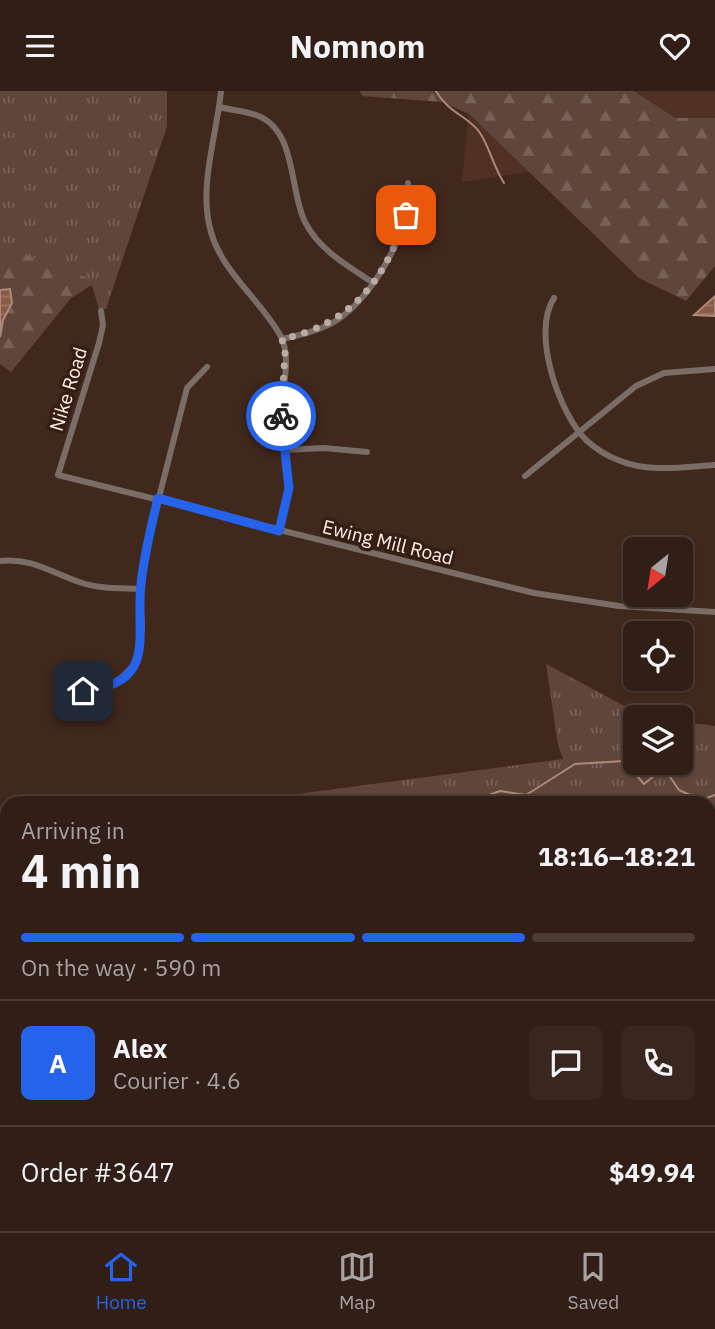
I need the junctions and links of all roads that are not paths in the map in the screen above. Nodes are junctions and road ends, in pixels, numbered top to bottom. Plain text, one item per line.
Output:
1 (221, 91) edge
2 (219, 107) junction
3 (408, 183) dead end
4 (372, 282) junction
5 (554, 298) dead end
6 (101, 311) dead end
7 (282, 339) junction
8 (207, 367) dead end
9 (715, 369) edge
10 (580, 431) junction
11 (284, 450) junction
12 (366, 451) dead end
13 (715, 465) edge
14 (58, 475) joint
15 (525, 476) dead end
16 (158, 498) junction
17 (279, 531) junction
18 (0, 561) edge
19 (140, 589) junction
20 (715, 613) edge
21 (62, 695) dead end

1 - 2 street
2 - 4 street
2 - 7 street
3 - 4 street
4 - 7 street
5 - 10 street
6 - 14 street, Nike Road
7 - 11 street
8 - 16 street
9 - 10 street
10 - 13 street
10 - 15 street
11 - 12 street
11 - 17 street
14 - 16 street, Ewing Mill Road
16 - 17 street, Ewing Mill Road
16 - 19 street
17 - 20 street, Ewing Mill Road
18 - 19 street
19 - 21 street

